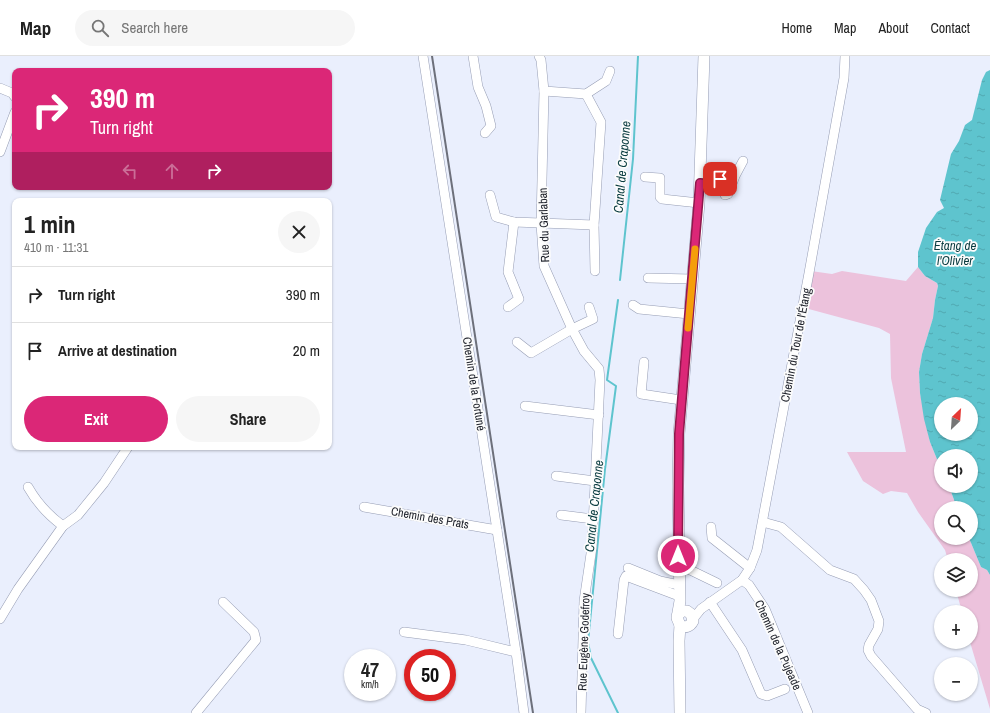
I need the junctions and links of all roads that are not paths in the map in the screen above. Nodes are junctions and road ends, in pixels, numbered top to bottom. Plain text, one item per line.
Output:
1 (423, 56) edge
2 (473, 56) edge
3 (539, 56) edge
4 (704, 56) edge
5 (845, 56) edge
6 (610, 71) dead end
7 (0, 88) edge
8 (544, 91) junction
9 (12, 93) edge
10 (586, 94) junction
11 (12, 120) edge
12 (486, 133) dead end
13 (0, 152) edge
14 (743, 161) dead end
15 (645, 177) dead end
16 (700, 183) junction
17 (490, 195) dead end
18 (699, 203) junction
19 (514, 222) junction
20 (541, 224) junction
21 (594, 225) junction
22 (595, 271) dead end
23 (648, 278) dead end
24 (692, 279) junction
25 (633, 305) dead end
26 (508, 306) dead end
27 (589, 307) dead end
28 (689, 314) junction
29 (572, 329) junction
30 (517, 342) dead end
31 (644, 362) dead end
32 (600, 380) joint
33 (681, 400) junction
34 (525, 406) dead end
35 (599, 415) junction
36 (126, 450) edge
37 (556, 476) dead end
38 (595, 481) junction
39 (28, 487) dead end
40 (364, 506) dead end
41 (561, 515) dead end
42 (593, 519) junction
43 (763, 522) junction
44 (62, 526) junction
45 (710, 527) dead end
46 (497, 530) junction
47 (678, 566) junction
48 (628, 568) dead end
49 (750, 568) junction
50 (742, 580) junction
51 (717, 583) dead end
52 (222, 602) dead end
53 (710, 602) junction
54 (683, 613) junction
55 (0, 618) edge
56 (404, 632) dead end
57 (618, 634) dead end
58 (516, 652) junction
59 (786, 689) dead end
60 (196, 713) edge
61 (524, 713) edge
62 (581, 713) edge
63 (680, 713) edge
64 (808, 713) edge
65 (926, 713) edge

1 - 46 street, Chemin de la Fortuné
2 - 12 street
3 - 8 street, Rue du Garlaban
4 - 16 main road
5 - 43 street, Chemin du Tour de l'Étang
6 - 10 street
7 - 9 street
8 - 10 street
8 - 20 street, Rue du Garlaban
10 - 21 street
11 - 13 street
14 - 16 street
15 - 18 street
16 - 18 main road
17 - 19 street
18 - 24 main road
19 - 20 street
19 - 26 street
20 - 21 street
20 - 29 street, Rue du Garlaban
21 - 22 street
23 - 24 street
24 - 28 main road
25 - 28 street
27 - 29 street
28 - 33 main road
29 - 30 street
29 - 32 street, Rue du Garlaban
31 - 33 street
32 - 35 street, Rue Eugène Godefroy
33 - 47 main road
34 - 35 street
35 - 38 street, Rue Eugène Godefroy
36 - 44 street
37 - 38 street
38 - 42 street, Rue Eugène Godefroy
39 - 44 street
40 - 46 street, Chemin des Prats
41 - 42 street
42 - 62 street, Rue Eugène Godefroy
43 - 49 street, Chemin du Tour de l'Étang
43 - 65 street
44 - 55 street
45 - 49 street
46 - 58 street, Chemin de la Fortuné
47 - 51 street
47 - 54 main road
48 - 54 street
49 - 50 street, Chemin du Tour de l'Étang
50 - 53 street, Chemin du Tour de l'Étang
50 - 64 street, Chemin de la Pujeade
52 - 60 street
53 - 54 street, Chemin du Tour de l'Étang
53 - 59 street
54 - 57 street
54 - 63 main road
56 - 58 street
58 - 61 street, Chemin de la Fortuné

